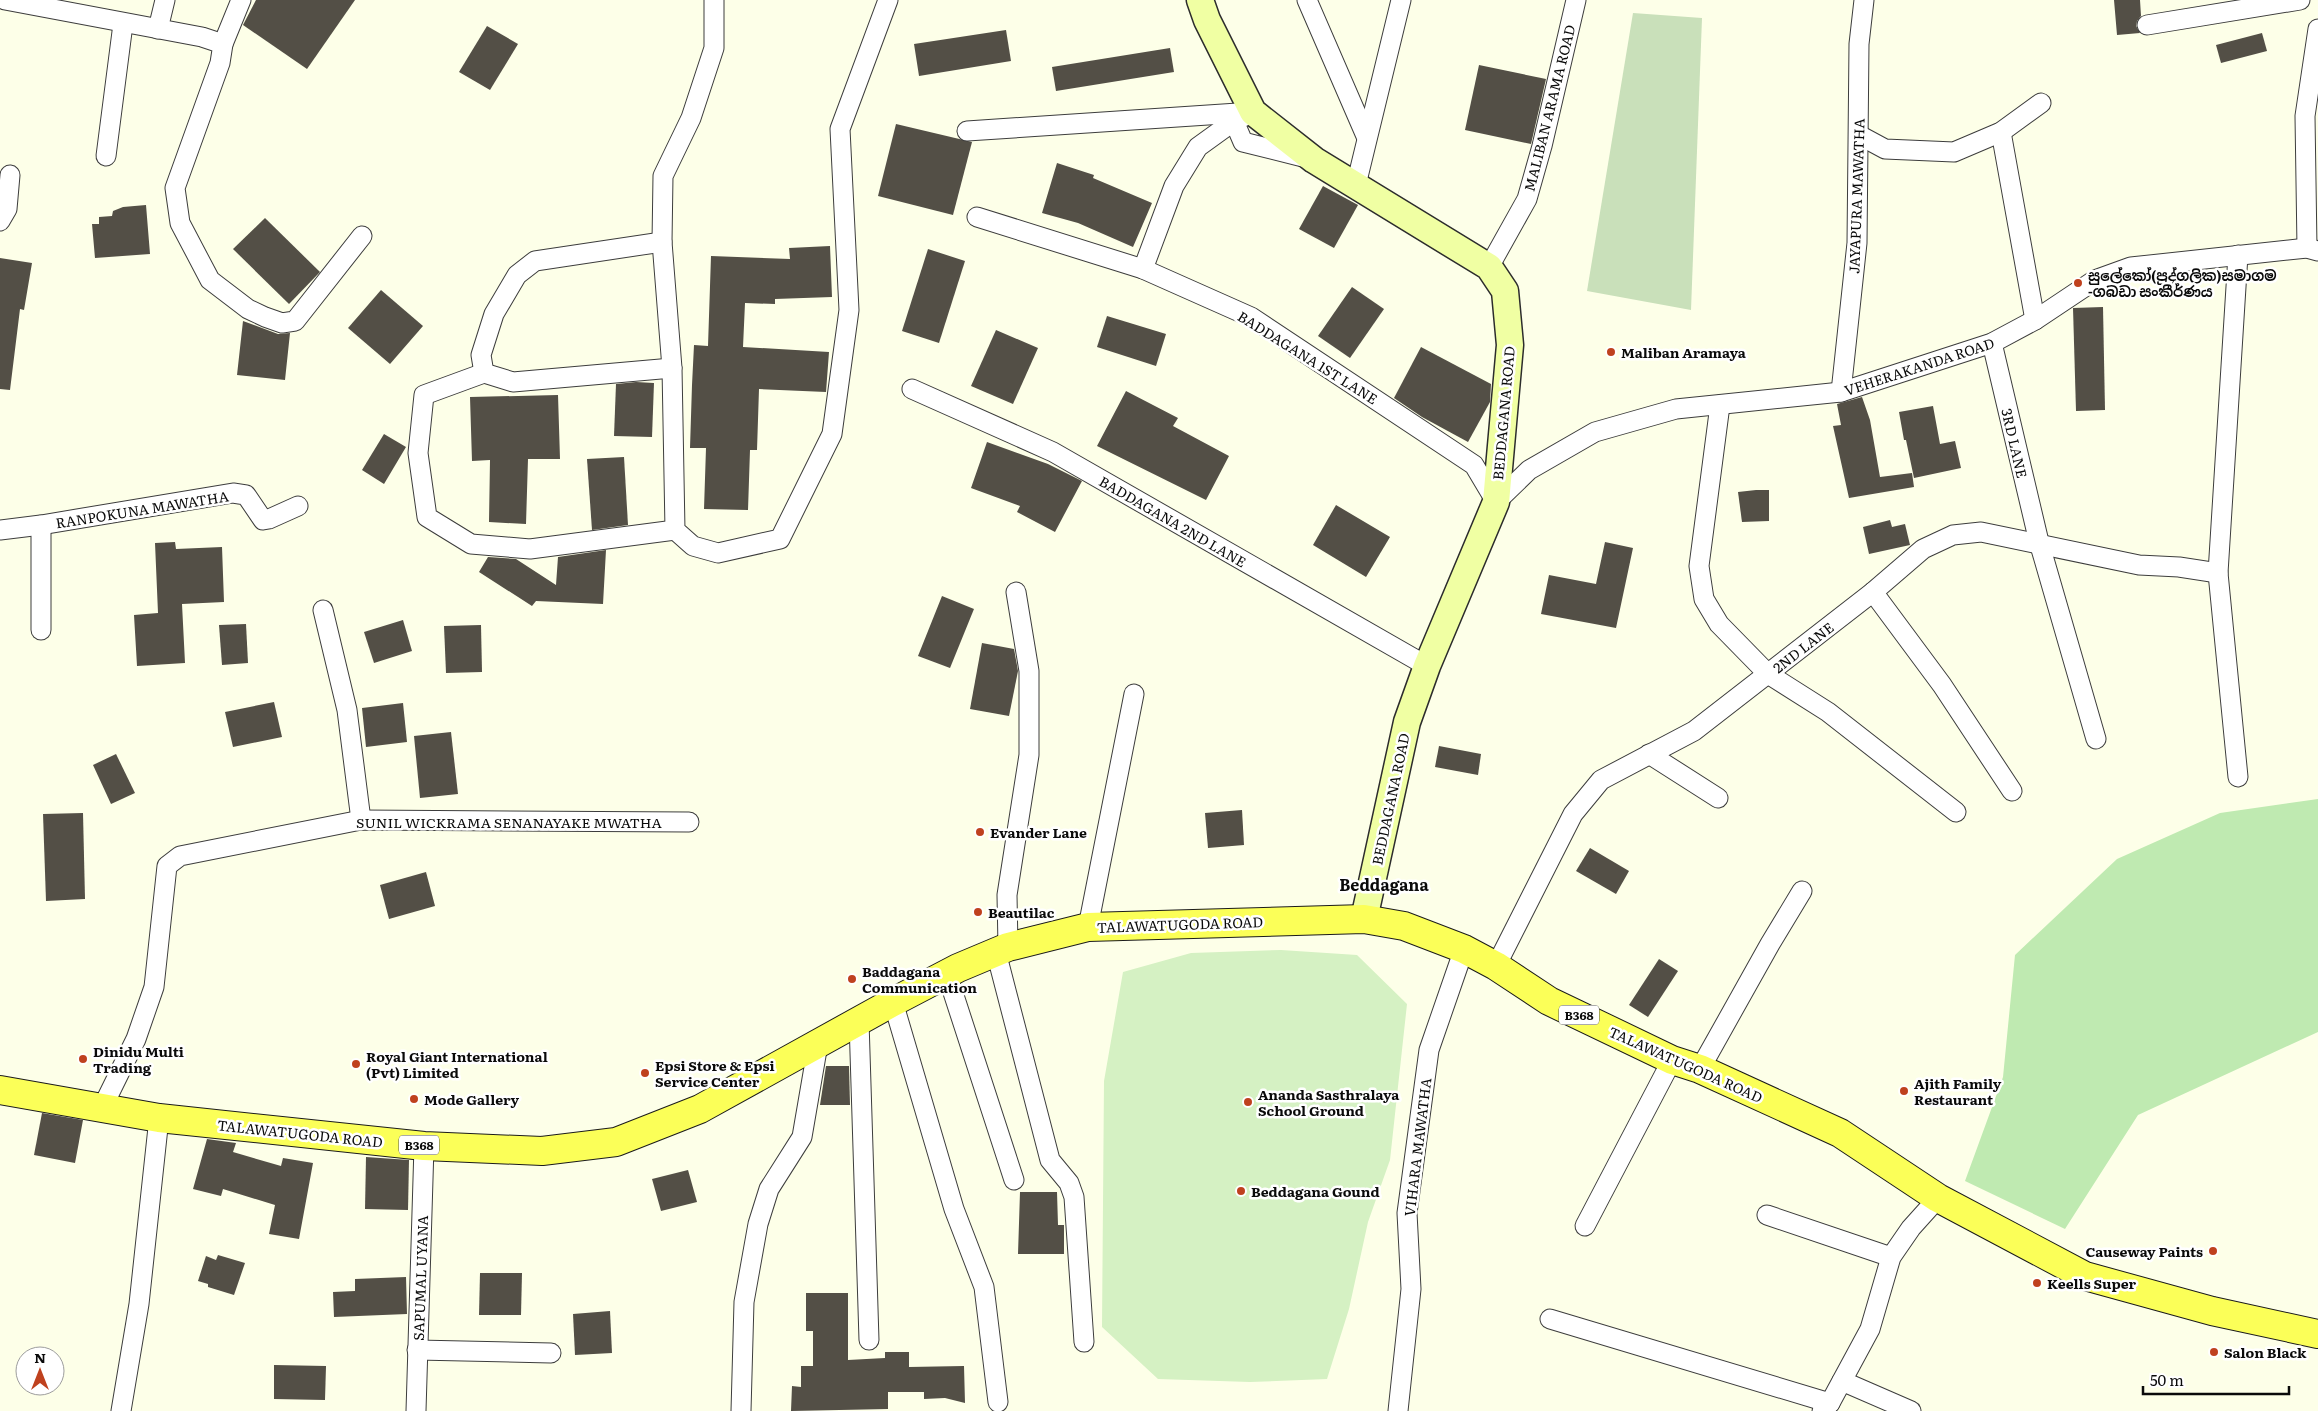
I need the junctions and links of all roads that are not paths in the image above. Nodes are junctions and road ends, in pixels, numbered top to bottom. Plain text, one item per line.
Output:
1 (5, 0) edge
2 (165, 0) edge
3 (241, 0) edge
4 (714, 0) edge
5 (888, 0) edge
6 (1200, 0) edge
7 (1307, 0) edge
8 (1401, 0) edge
9 (1576, 0) edge
10 (1864, 0) edge
11 (2300, 0) edge
12 (123, 24) junction
13 (2146, 24) dead end
14 (158, 29) junction
15 (2318, 29) edge
16 (223, 44) junction
17 (2041, 103) dead end
18 (1243, 116) junction
19 (967, 132) dead end
20 (2001, 132) junction
21 (1858, 135) junction
22 (1366, 136) junction
23 (2312, 154) edge
24 (106, 156) dead end
25 (10, 175) dead end
26 (1356, 185) junction
27 (977, 217) dead end
28 (0, 221) edge
29 (362, 236) dead end
30 (662, 242) junction
31 (2313, 249) edge
32 (2238, 255) junction
33 (1489, 267) junction
34 (1143, 270) junction
35 (2035, 320) junction
36 (1992, 344) junction
37 (672, 368) junction
38 (484, 372) junction
39 (912, 389) dead end
40 (1841, 392) junction
41 (1720, 404) junction
42 (1496, 502) junction
43 (298, 506) dead end
44 (41, 525) junction
45 (0, 530) edge
46 (675, 530) junction
47 (2039, 542) junction
48 (2218, 573) junction
49 (1016, 592) dead end
50 (1873, 592) junction
51 (322, 610) dead end
52 (41, 630) dead end
53 (1427, 666) junction
54 (1768, 674) junction
55 (1134, 694) dead end
56 (2096, 739) dead end
57 (1649, 754) junction
58 (2238, 777) dead end
59 (2012, 791) dead end
60 (1718, 798) dead end
61 (1956, 812) dead end
62 (361, 820) junction
63 (689, 822) dead end
64 (1802, 891) dead end
65 (1364, 919) junction
66 (1088, 927) junction
67 (1464, 949) junction
68 (1002, 950) junction
69 (1496, 966) junction
70 (947, 974) junction
71 (893, 1002) junction
72 (858, 1021) junction
73 (818, 1044) junction
74 (1672, 1060) junction
75 (1700, 1069) junction
76 (0, 1090) edge
77 (103, 1106) junction
78 (158, 1118) junction
79 (424, 1146) junction
80 (1014, 1180) dead end
81 (1938, 1198) junction
82 (1767, 1215) dead end
83 (1585, 1226) dead end
84 (1891, 1258) junction
85 (1550, 1319) dead end
86 (2318, 1334) edge
87 (869, 1340) dead end
88 (1084, 1342) dead end
89 (418, 1350) junction
90 (552, 1353) dead end
91 (1842, 1380) junction
92 (998, 1402) dead end
93 (1826, 1407) edge
94 (121, 1411) edge
95 (416, 1411) edge
96 (741, 1411) edge
97 (1398, 1411) edge
98 (1911, 1411) edge

1 - 12 street
2 - 14 street
3 - 16 street
4 - 30 street
5 - 46 street
6 - 18 street, BEDDAGANA ROAD
7 - 22 street
8 - 22 street
9 - 33 street, MALIBAN ARAMA ROAD
10 - 21 street, JAYAPURA MAWATHA
11 - 13 street
12 - 14 street
12 - 24 street
14 - 16 street
15 - 23 street
16 - 29 street
17 - 20 street
18 - 19 street
18 - 26 street, BEDDAGANA ROAD
18 - 34 street
20 - 21 street
20 - 35 street
21 - 40 street, JAYAPURA MAWATHA
22 - 26 street
23 - 31 street
25 - 28 street
26 - 33 street, BEDDAGANA ROAD
27 - 34 street, BADDAGANA 1ST LANE
30 - 37 street
30 - 38 street
31 - 32 street, VEHERAKANDA ROAD
32 - 35 street, VEHERAKANDA ROAD
32 - 48 street
33 - 42 street, BEDDAGANA ROAD
34 - 42 street, BADDAGANA 1ST LANE
35 - 36 street, VEHERAKANDA ROAD
36 - 40 street, VEHERAKANDA ROAD
36 - 47 street, 3RD LANE
37 - 38 street
37 - 46 street
38 - 46 street
39 - 53 street, BADDAGANA 2ND LANE
40 - 41 street, VEHERAKANDA ROAD
41 - 42 street, VEHERAKANDA ROAD
41 - 54 street
42 - 53 street, BEDDAGANA ROAD
43 - 44 street, RANPOKUNA MAWATHA
44 - 45 street, RANPOKUNA MAWATHA
44 - 52 street
47 - 48 street, 2ND LANE
47 - 50 street, 2ND LANE
47 - 56 street, 3RD LANE
48 - 58 street
49 - 68 street
50 - 54 street, 2ND LANE
50 - 59 street
51 - 62 street
53 - 65 street, BEDDAGANA ROAD
54 - 57 street, 2ND LANE
54 - 61 street
55 - 66 street
57 - 60 street
57 - 69 street, 2ND LANE
62 - 63 street, SUNIL WICKRAMA SENANAYAKE MWATHA
62 - 77 street, SUNIL WICKRAMA SENANAYAKE MWATHA
64 - 75 street
65 - 66 main road, TALAWATUGODA ROAD / B368
65 - 67 main road, TALAWATUGODA ROAD / B368
66 - 68 main road, TALAWATUGODA ROAD / B368
67 - 69 main road, TALAWATUGODA ROAD / B368
67 - 97 street, VIHARA MAWATHA
68 - 70 main road, TALAWATUGODA ROAD / B368
68 - 88 street
69 - 74 main road, TALAWATUGODA ROAD / B368
70 - 71 main road, TALAWATUGODA ROAD / B368
70 - 80 street
71 - 72 main road, TALAWATUGODA ROAD / B368
71 - 92 street
72 - 73 main road, TALAWATUGODA ROAD / B368
72 - 87 street
73 - 79 main road, TALAWATUGODA ROAD / B368
73 - 96 street
74 - 75 main road, TALAWATUGODA ROAD / B368
74 - 83 street
75 - 81 main road, TALAWATUGODA ROAD / B368
76 - 77 main road, TALAWATUGODA ROAD / B368
77 - 78 main road, TALAWATUGODA ROAD / B368
78 - 79 main road, TALAWATUGODA ROAD / B368
78 - 94 street
79 - 89 street, SAPUMAL UYANA
81 - 84 street
81 - 86 main road, TALAWATUGODA ROAD / B368
82 - 84 street
84 - 91 street
85 - 93 street
89 - 90 street
89 - 95 street, SAPUMAL UYANA
91 - 93 street
91 - 98 street

